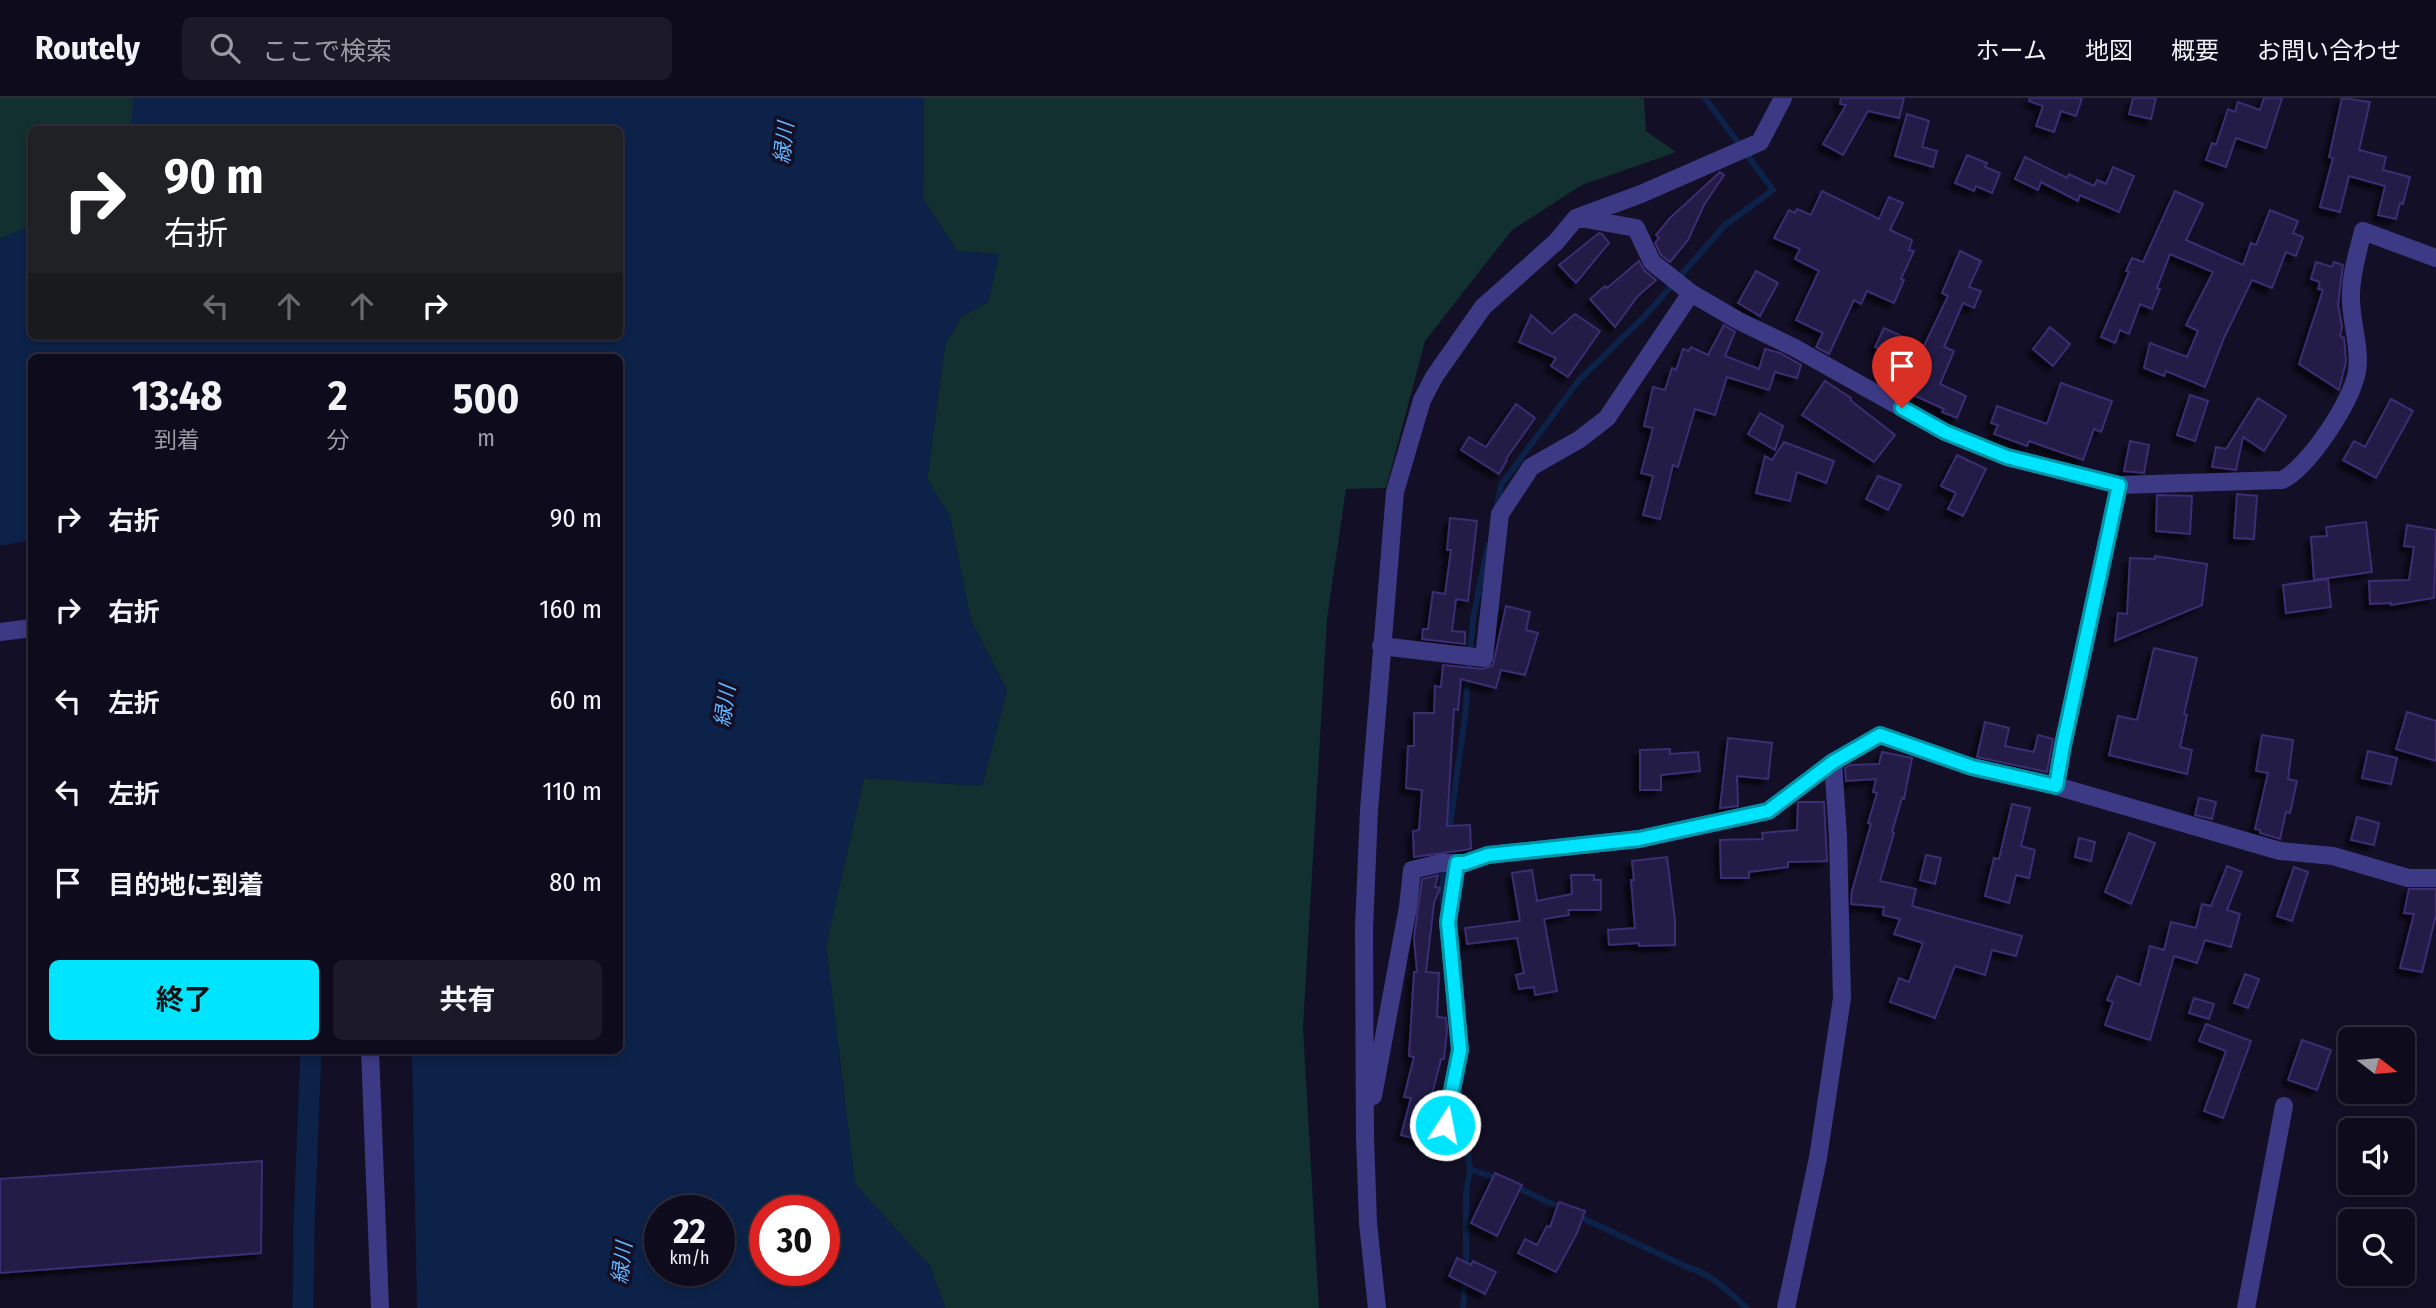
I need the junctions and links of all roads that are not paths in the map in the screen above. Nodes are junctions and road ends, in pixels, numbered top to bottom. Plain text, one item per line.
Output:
1 (1783, 98) edge
2 (1576, 218) junction
3 (2436, 258) edge
4 (1691, 293) junction
5 (2119, 485) junction
6 (28, 628) edge
7 (0, 632) edge
8 (1381, 646) junction
9 (1833, 762) junction
10 (2056, 786) junction
11 (1457, 863) junction
12 (2436, 878) edge
13 (370, 1054) edge
14 (2284, 1106) dead end
15 (1445, 1125) dead end
16 (1365, 1137) junction
17 (380, 1308) edge
18 (1377, 1308) edge
19 (1786, 1308) edge
20 (2246, 1308) edge

1 - 2 street
2 - 4 street
2 - 8 street
3 - 5 street
4 - 5 street
4 - 8 street
5 - 10 street
6 - 7 street
8 - 16 street
9 - 10 street
9 - 11 street
9 - 19 street
10 - 12 street
11 - 15 street
11 - 16 street
13 - 17 street
14 - 20 street
16 - 18 street

